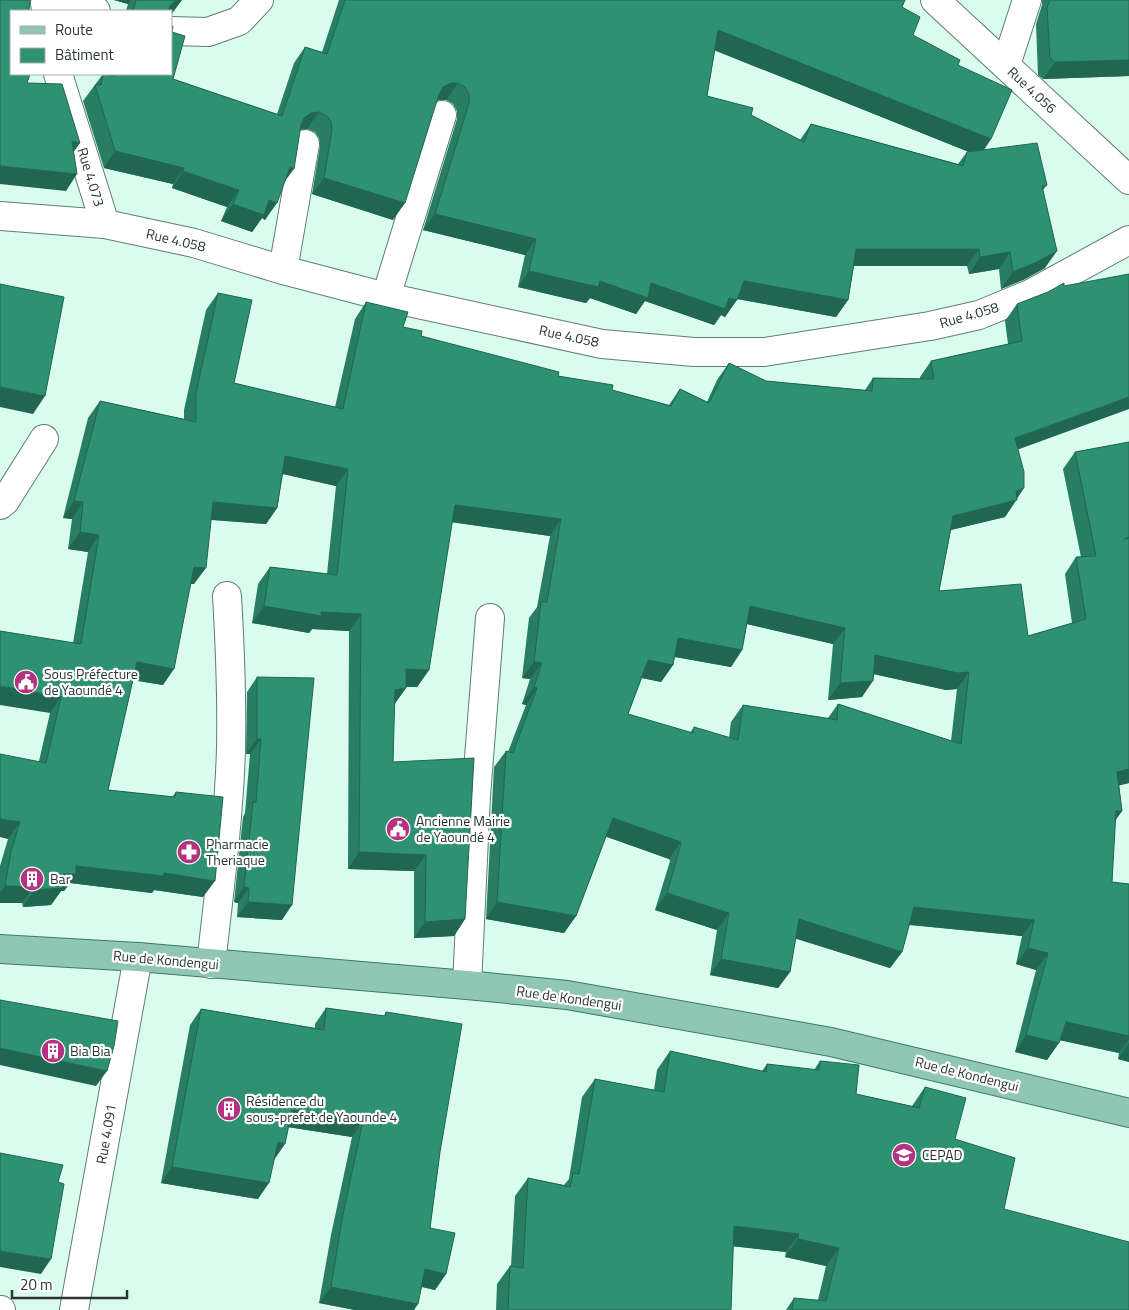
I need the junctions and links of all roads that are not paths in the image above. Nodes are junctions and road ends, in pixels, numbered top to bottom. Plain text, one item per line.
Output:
1 (259, 0) edge
2 (935, 0) edge
3 (1027, 0) edge
4 (45, 5) edge
5 (94, 7) edge
6 (172, 32) edge
7 (1006, 66) junction
8 (58, 75) edge
9 (442, 116) edge
10 (305, 144) edge
11 (1129, 180) edge
12 (0, 216) edge
13 (105, 224) junction
14 (1129, 240) edge
15 (283, 270) junction
16 (386, 297) junction
17 (44, 439) dead end
18 (0, 505) edge
19 (227, 596) dead end
20 (490, 618) dead end
21 (0, 948) edge
22 (138, 957) junction
23 (211, 964) junction
24 (467, 985) junction
25 (1129, 1113) edge
26 (74, 1310) edge

1 - 6 street
2 - 7 street, Rue 4.056
3 - 7 street
4 - 5 street
7 - 11 street, Rue 4.056
8 - 13 street, Rue 4.073
9 - 16 street
10 - 15 street
12 - 13 street, Rue 4.058
13 - 15 street, Rue 4.058
14 - 16 street, Rue 4.058
15 - 16 street, Rue 4.058
17 - 18 street
19 - 23 street
20 - 24 street
21 - 22 main road, Rue de Kondengui
22 - 23 main road, Rue de Kondengui
22 - 26 street, Rue 4.091
23 - 24 main road, Rue de Kondengui
24 - 25 main road, Rue de Kondengui

